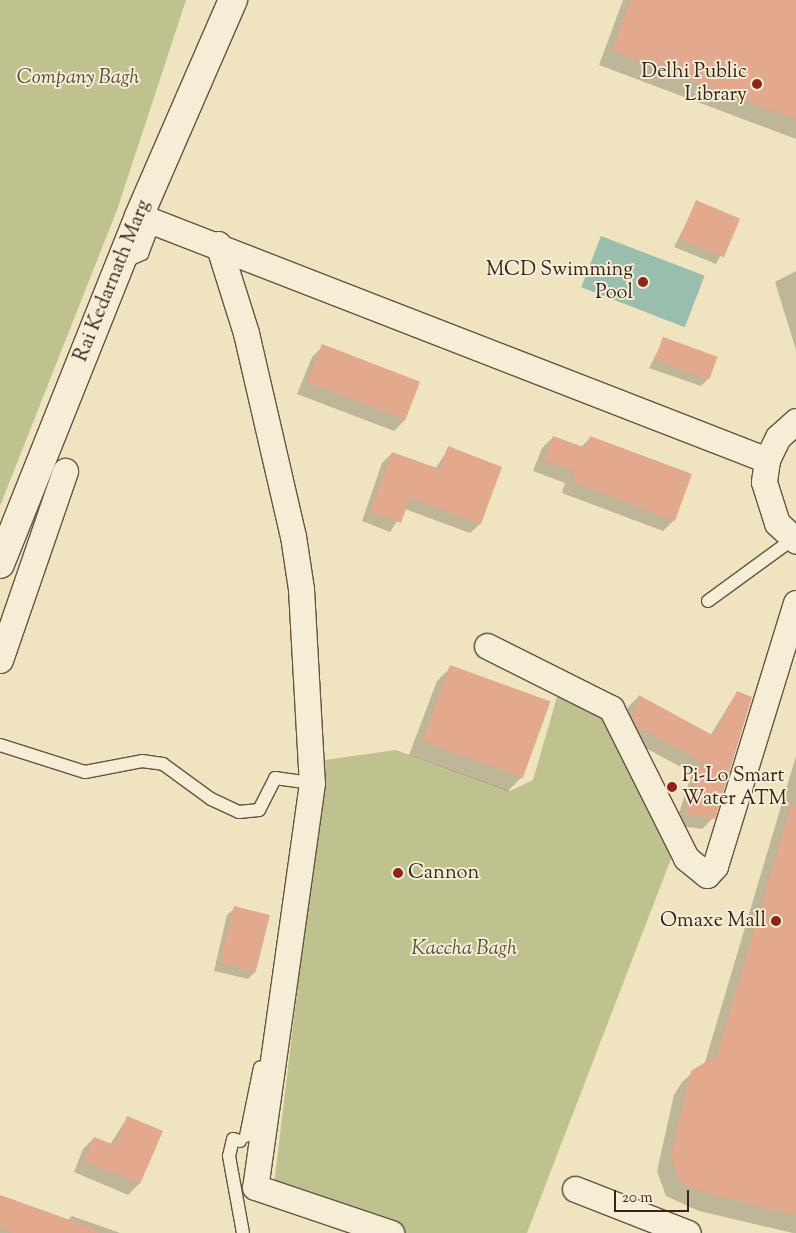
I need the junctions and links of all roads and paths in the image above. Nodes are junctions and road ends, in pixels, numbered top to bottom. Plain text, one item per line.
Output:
1 (233, 0) edge
2 (139, 216) junction
3 (218, 244) junction
4 (796, 421) edge
5 (767, 460) junction
6 (65, 471) dead end
7 (794, 540) edge
8 (0, 564) edge
9 (708, 600) dead end
10 (796, 603) edge
11 (487, 646) dead end
12 (0, 660) edge
13 (0, 745) edge
14 (312, 783) junction
15 (262, 1062) dead end
16 (249, 1135) junction
17 (576, 1189) dead end
18 (243, 1233) edge
19 (391, 1233) edge
20 (688, 1233) edge

1 - 2 street, Rai Kedarnath Marg
2 - 3 street
2 - 8 street, Rai Kedarnath Marg
3 - 5 street
3 - 14 street
4 - 5 street
5 - 7 street
6 - 12 street
7 - 9 lane
10 - 11 street
13 - 14 lane
14 - 16 street
15 - 16 lane
16 - 18 lane
16 - 19 street
17 - 20 street

